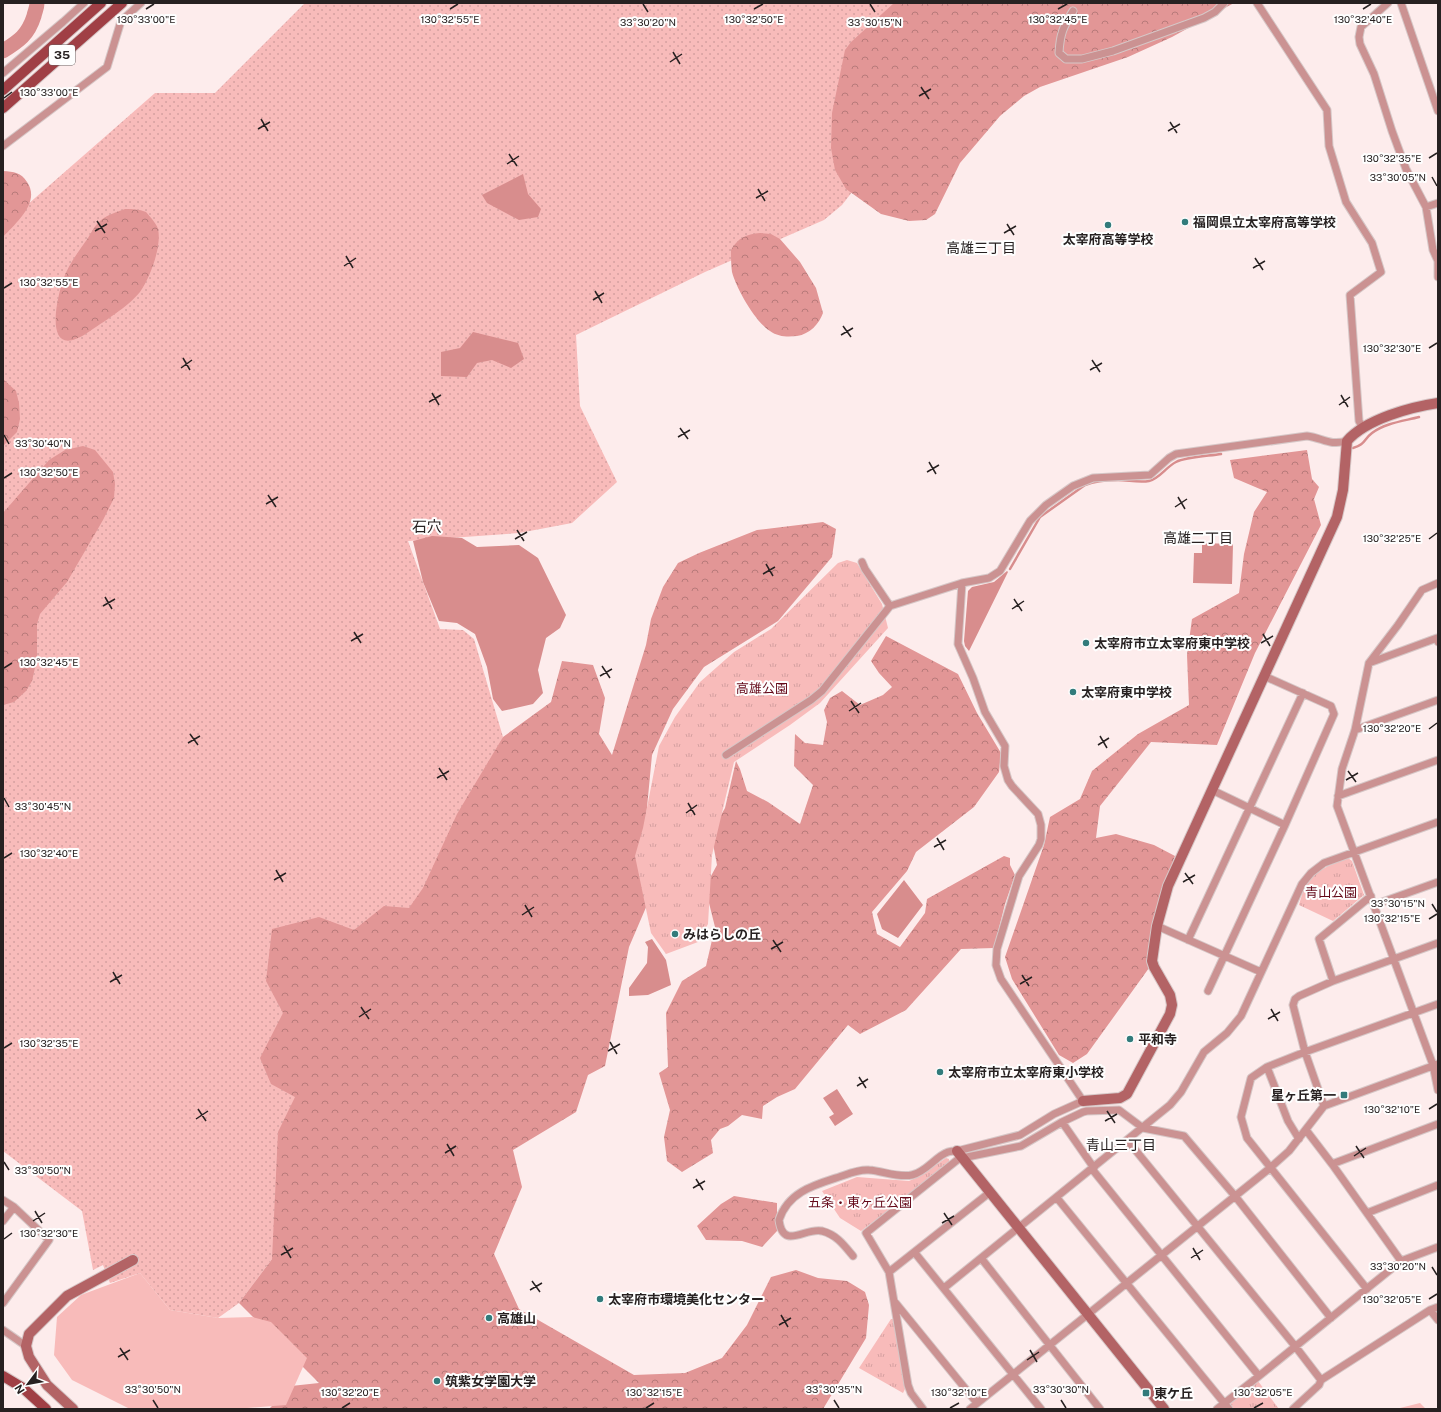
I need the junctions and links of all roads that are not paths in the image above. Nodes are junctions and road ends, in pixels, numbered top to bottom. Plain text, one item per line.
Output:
1 (84, 3) edge
2 (101, 3) edge
3 (122, 3) edge
4 (141, 3) edge
5 (1224, 3) edge
6 (1257, 3) edge
7 (1388, 3) edge
8 (1401, 3) edge
9 (1073, 11) dead end
10 (3, 73) edge
11 (3, 90) edge
12 (3, 108) edge
13 (1438, 111) edge
14 (3, 146) edge
15 (1438, 203) edge
16 (1426, 207) junction
17 (1438, 277) edge
18 (1438, 403) edge
19 (1363, 428) junction
20 (1347, 441) junction
21 (862, 562) dead end
22 (962, 583) junction
23 (1438, 583) edge
24 (890, 606) junction
25 (1438, 642) edge
26 (1369, 663) junction
27 (1264, 676) junction
28 (1303, 693) junction
29 (1438, 700) edge
30 (1355, 730) junction
31 (726, 755) dead end
32 (1438, 760) edge
33 (1212, 790) junction
34 (1338, 796) junction
35 (1249, 808) junction
36 (1438, 822) edge
37 (1285, 825) junction
38 (1355, 852) junction
39 (1438, 882) edge
40 (1371, 896) junction
41 (1374, 905) junction
42 (1157, 926) junction
43 (1188, 940) junction
44 (1438, 943) edge
45 (1224, 955) junction
46 (1394, 959) junction
47 (1261, 972) junction
48 (1333, 981) junction
49 (1208, 990) dead end
50 (1438, 1004) edge
51 (1414, 1013) junction
52 (1305, 1052) junction
53 (1436, 1065) edge
54 (1267, 1067) junction
55 (1438, 1090) edge
56 (1083, 1101) junction
57 (1324, 1106) junction
58 (1062, 1122) junction
59 (1438, 1124) edge
60 (1143, 1128) junction
61 (1306, 1130) junction
62 (1299, 1139) junction
63 (1128, 1140) junction
64 (960, 1155) junction
65 (1332, 1164) junction
66 (1270, 1168) junction
67 (1093, 1169) junction
68 (1438, 1185) edge
69 (989, 1192) junction
70 (1234, 1196) junction
71 (1056, 1198) junction
72 (3, 1200) edge
73 (14, 1207) junction
74 (1367, 1213) junction
75 (3, 1221) edge
76 (1197, 1226) junction
77 (1018, 1228) junction
78 (1438, 1247) edge
79 (915, 1253) junction
80 (1161, 1255) junction
81 (853, 1256) dead end
82 (981, 1258) junction
83 (133, 1260) dead end
84 (1401, 1261) junction
85 (889, 1272) junction
86 (1126, 1284) junction
87 (944, 1288) junction
88 (1367, 1288) junction
89 (893, 1299) junction
90 (3, 1303) edge
91 (1438, 1307) edge
92 (1430, 1310) junction
93 (1087, 1314) junction
94 (1331, 1318) junction
95 (1438, 1320) edge
96 (3, 1330) edge
97 (1049, 1345) junction
98 (26, 1346) junction
99 (1295, 1346) junction
100 (1013, 1374) junction
101 (3, 1376) edge
102 (1259, 1376) junction
103 (1321, 1380) junction
104 (977, 1403) junction
105 (1226, 1406) edge
106 (46, 1409) edge
107 (73, 1409) edge
108 (923, 1409) edge
109 (970, 1409) edge
110 (1041, 1409) edge
111 (1100, 1409) edge
112 (1164, 1409) edge
113 (1217, 1409) edge
114 (1293, 1409) edge

1 - 10 street
2 - 11 main road, 35
3 - 12 main road, 35
4 - 14 street
5 - 9 street
6 - 19 street
7 - 16 street
8 - 13 street
15 - 16 street
16 - 17 street
18 - 19 street
19 - 20 street
20 - 22 street
20 - 27 street
21 - 24 street
22 - 24 street
22 - 56 street
23 - 26 street
24 - 31 street
25 - 26 street
26 - 30 street
27 - 28 street
27 - 33 street
28 - 35 street
28 - 37 street
29 - 30 street
30 - 34 street
32 - 34 street
33 - 35 street
33 - 42 street
34 - 38 street
35 - 37 street
35 - 43 street
36 - 38 street
37 - 45 street
38 - 40 street
38 - 47 street
39 - 41 street
40 - 41 street
40 - 48 street
41 - 46 street
42 - 43 street
42 - 56 street
43 - 45 street
44 - 46 street
45 - 47 street
45 - 49 street
46 - 48 street
46 - 51 street
47 - 60 street
48 - 52 street
50 - 51 street
51 - 52 street
51 - 53 street
52 - 54 street
52 - 57 street
53 - 55 street
53 - 57 street
54 - 62 street
54 - 66 street
56 - 64 street
57 - 61 street
58 - 60 street
58 - 64 street
58 - 67 street
59 - 65 street
60 - 63 street
60 - 70 street
61 - 62 street
61 - 65 street
62 - 66 street
63 - 67 street
63 - 76 street
64 - 69 street
64 - 81 street
64 - 85 street
65 - 74 street
66 - 70 street
66 - 88 street
67 - 71 street
67 - 80 street
68 - 74 street
69 - 77 street
69 - 79 street
70 - 76 street
70 - 94 street
71 - 77 street
71 - 86 street
72 - 73 street
73 - 75 street
73 - 90 street
74 - 84 street
76 - 80 street
76 - 99 street
77 - 82 street
77 - 93 street
78 - 84 street
79 - 85 street
79 - 87 street
80 - 86 street
80 - 102 street
82 - 87 street
82 - 97 street
83 - 98 street
84 - 88 street
85 - 89 street
86 - 93 street
86 - 105 street
87 - 100 street
88 - 94 street
89 - 104 street
89 - 108 street
91 - 92 street
92 - 95 street
92 - 103 street
93 - 97 street
93 - 112 street
94 - 99 street
96 - 98 street
97 - 100 street
97 - 111 street
98 - 107 street
99 - 102 street
99 - 103 street
100 - 104 street
100 - 110 street
101 - 106 main road
102 - 105 street
103 - 114 street
104 - 109 street
105 - 113 street

